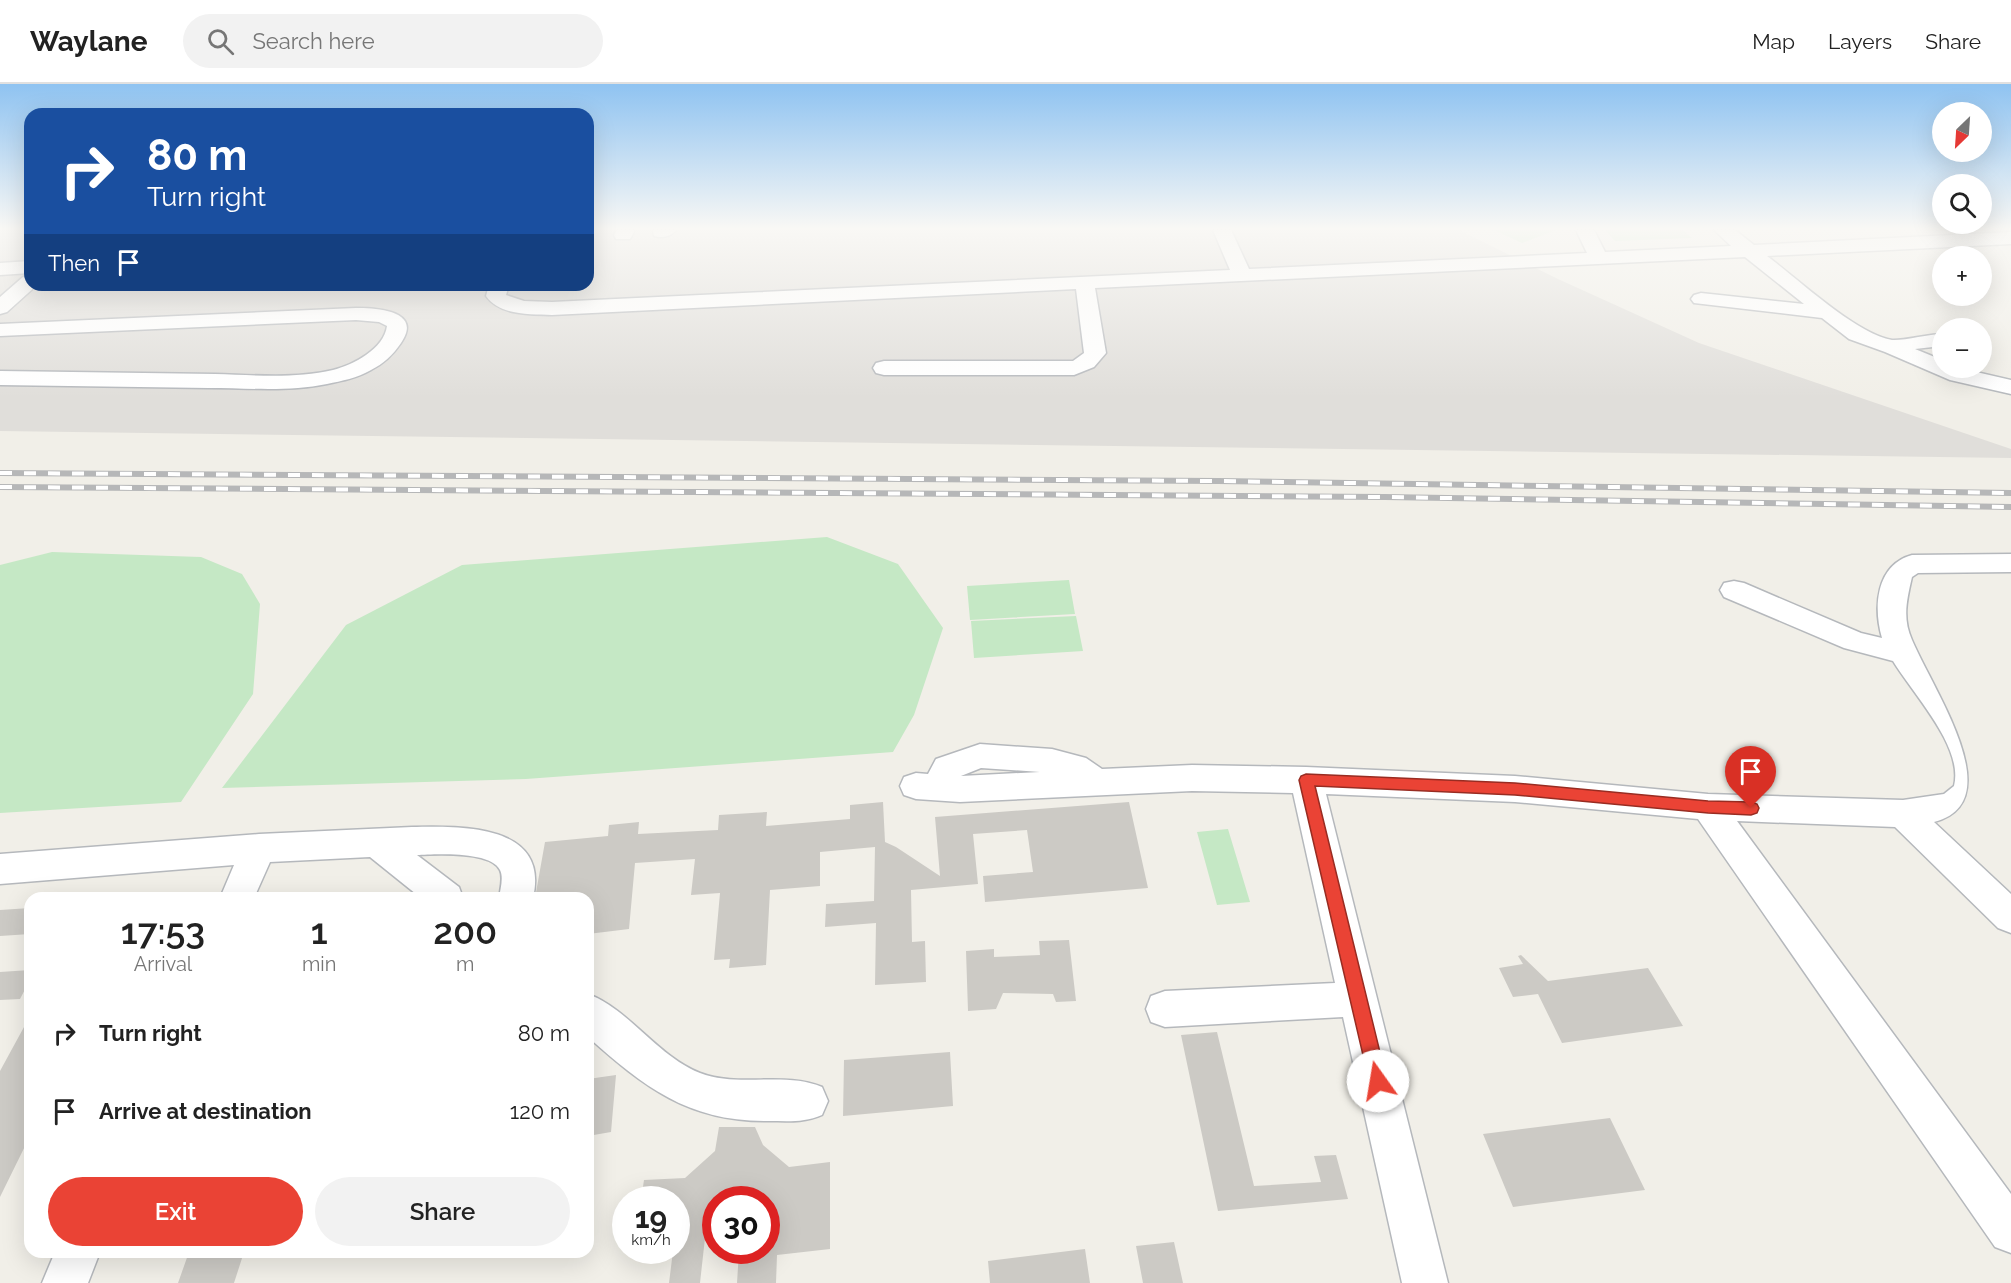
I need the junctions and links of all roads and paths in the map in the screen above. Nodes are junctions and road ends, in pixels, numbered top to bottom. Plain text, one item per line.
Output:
1 (1084, 285) edge
2 (1062, 286) edge
3 (1792, 286) edge
4 (24, 287) edge
5 (497, 291) edge
6 (1701, 299) dead end
7 (507, 304) junction
8 (0, 308) edge
9 (1824, 312) junction
10 (486, 314) dead end
11 (0, 330) edge
12 (1932, 340) edge
13 (1893, 347) junction
14 (884, 368) dead end
15 (0, 378) edge
16 (2011, 387) edge
17 (2011, 563) edge
18 (1734, 590) dead end
19 (1903, 653) junction
20 (1306, 780) junction
21 (927, 786) dead end
22 (1708, 807) junction
23 (1904, 814) junction
24 (378, 843) junction
25 (260, 848) junction
26 (0, 869) edge
27 (240, 892) edge
28 (439, 892) edge
29 (518, 892) edge
30 (2011, 917) edge
31 (1359, 999) junction
32 (1165, 1010) dead end
33 (594, 1017) edge
34 (808, 1101) dead end
35 (2011, 1231) edge
36 (75, 1258) edge
37 (65, 1283) edge
38 (1425, 1283) edge

1 - 14 street
2 - 7 street
3 - 9 street
4 - 8 street
5 - 7 street
6 - 9 street
7 - 10 street
9 - 13 street
11 - 15 street
12 - 13 street
13 - 16 street
17 - 19 street
18 - 19 street
19 - 23 street
20 - 21 street
20 - 22 street
20 - 31 street
22 - 23 street
22 - 35 street
23 - 30 street
24 - 25 street
24 - 28 street
24 - 29 street
25 - 26 street
25 - 27 street
31 - 32 street
31 - 38 street
33 - 34 street
36 - 37 street

